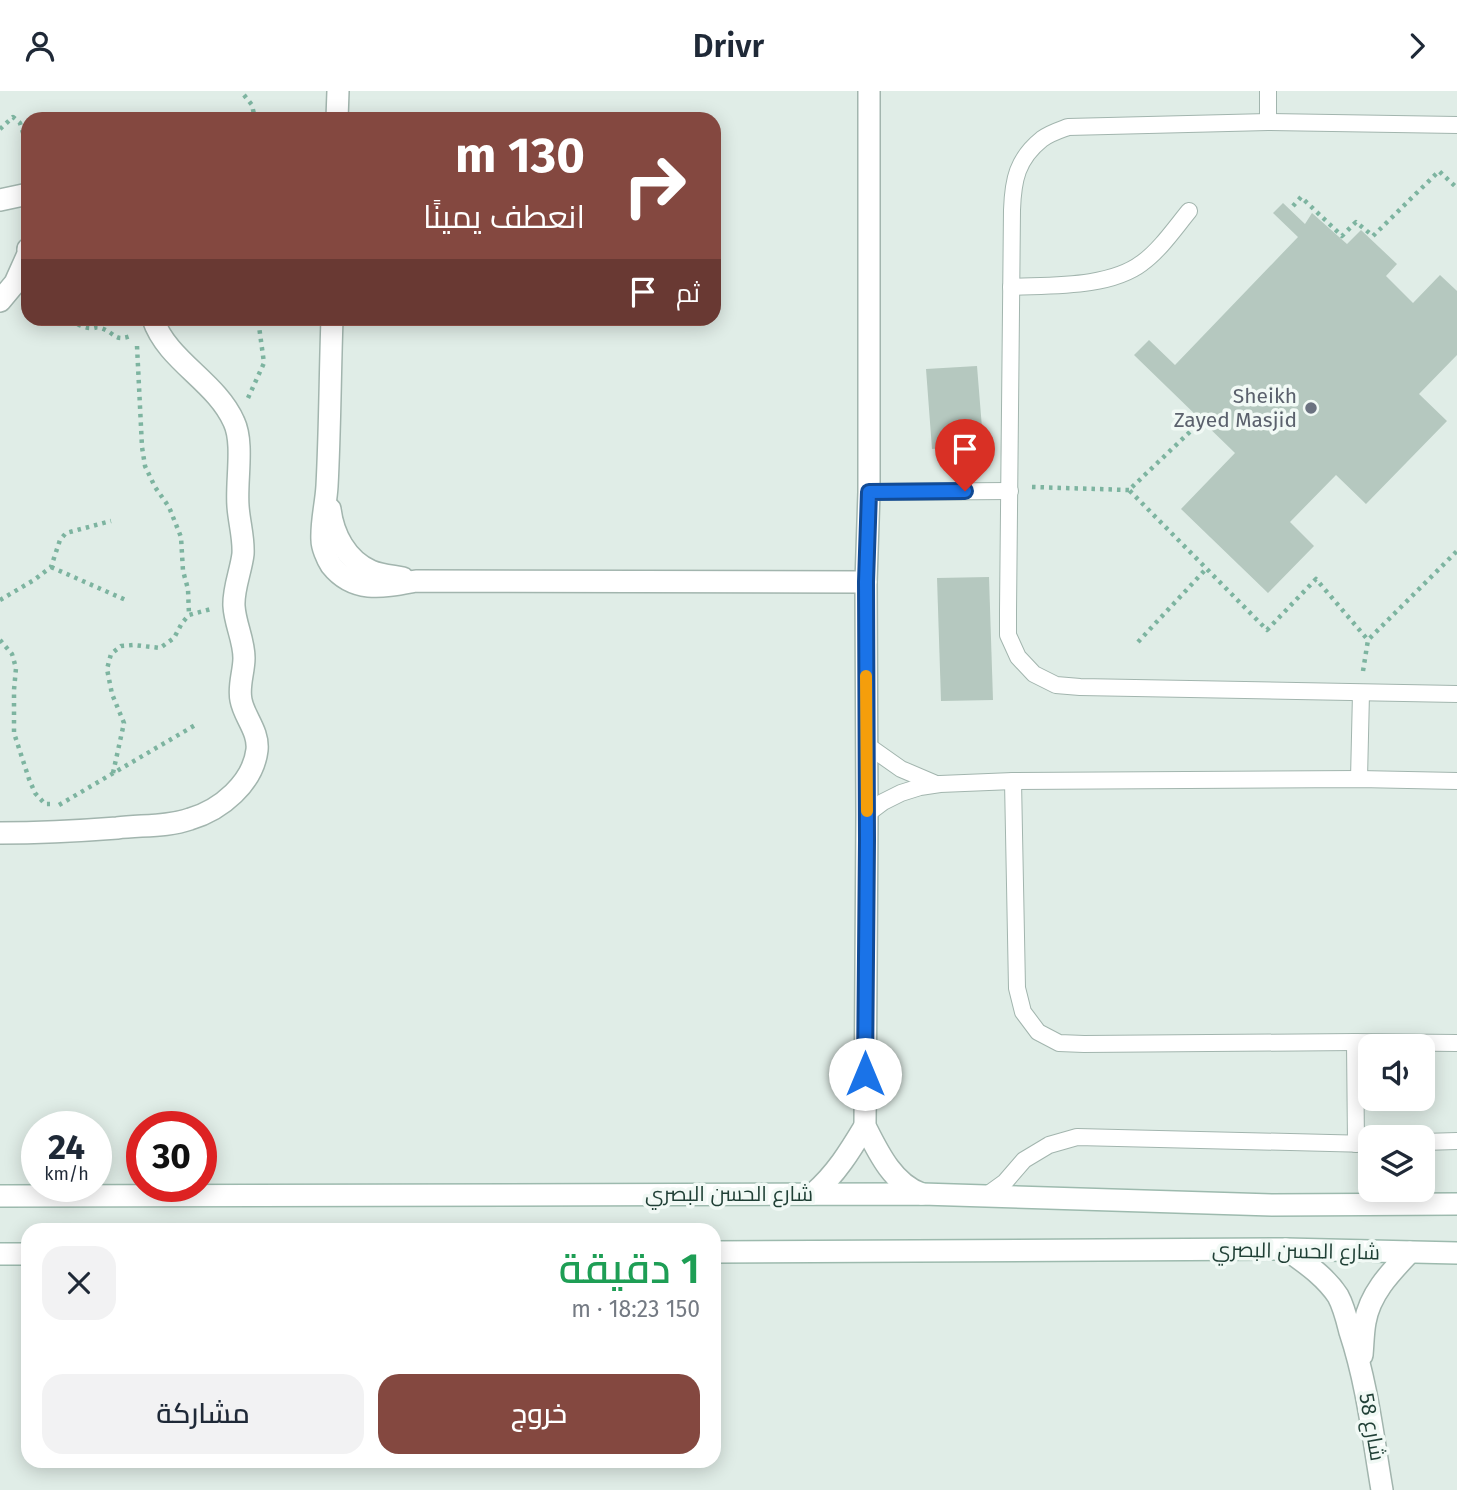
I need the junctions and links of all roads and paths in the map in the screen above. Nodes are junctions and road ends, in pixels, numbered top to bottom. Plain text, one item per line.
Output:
1 (338, 91) edge
2 (869, 91) edge
3 (1268, 91) edge
4 (244, 95) dead end
5 (254, 112) edge
6 (337, 112) edge
7 (1268, 122) junction
8 (1457, 125) edge
9 (21, 126) edge
10 (0, 129) edge
11 (1457, 188) edge
12 (0, 200) edge
13 (21, 200) edge
14 (1293, 206) dead end
15 (1189, 211) dead end
16 (21, 268) edge
17 (1011, 287) junction
18 (0, 300) edge
19 (83, 326) edge
20 (157, 326) edge
21 (259, 326) edge
22 (332, 326) edge
23 (236, 424) junction
24 (1196, 426) dead end
25 (1010, 489) junction
26 (1129, 490) junction
27 (869, 492) junction
28 (111, 521) dead end
29 (1457, 551) edge
30 (51, 567) junction
31 (1206, 569) junction
32 (866, 582) junction
33 (0, 600) edge
34 (128, 601) dead end
35 (234, 603) junction
36 (190, 615) junction
37 (0, 640) edge
38 (1367, 640) junction
39 (1138, 642) dead end
40 (1361, 693) junction
41 (1457, 694) edge
42 (197, 724) dead end
43 (867, 745) junction
44 (113, 774) junction
45 (1359, 779) junction
46 (1013, 781) junction
47 (1457, 781) edge
48 (940, 784) junction
49 (867, 814) junction
50 (0, 833) edge
51 (1355, 1042) junction
52 (1457, 1043) edge
53 (1362, 1125) edge
54 (865, 1126) junction
55 (1457, 1141) edge
56 (1435, 1142) edge
57 (1358, 1144) edge
58 (813, 1194) junction
59 (922, 1194) junction
60 (987, 1195) junction
61 (0, 1196) edge
62 (1457, 1204) edge
63 (1286, 1249) junction
64 (721, 1252) edge
65 (1410, 1252) junction
66 (1457, 1253) edge
67 (0, 1254) edge
68 (21, 1254) edge
69 (1361, 1364) junction
70 (1382, 1490) edge

1 - 6 street
2 - 27 street
3 - 7 lane
4 - 5 path
7 - 8 lane
7 - 17 lane
9 - 10 path
11 - 14 path
12 - 13 street
15 - 17 lane
16 - 18 street
17 - 25 lane
19 - 36 path
20 - 23 street
21 - 23 path
22 - 32 street
23 - 35 street
24 - 26 path
25 - 26 path
25 - 27 lane
25 - 40 lane
26 - 31 path
27 - 32 street
28 - 30 path
29 - 38 path
30 - 33 path
30 - 34 path
31 - 38 path
31 - 39 path
32 - 43 street
35 - 36 path
35 - 50 street
36 - 44 path
37 - 44 path
38 - 40 path
40 - 41 lane
40 - 45 lane
42 - 44 path
43 - 48 lane
43 - 49 street
45 - 46 lane
45 - 47 lane
46 - 48 lane
46 - 51 lane
48 - 49 lane
49 - 54 street
51 - 52 lane
51 - 53 lane
54 - 58 street
54 - 59 street
55 - 56 lane
57 - 60 lane
58 - 59 street, شارع الحسن البصري
58 - 61 street, شارع الحسن البصري
59 - 60 street, شارع الحسن البصري
60 - 62 street, شارع الحسن البصري
63 - 64 street, شارع الحسن البصري
63 - 65 street, شارع الحسن البصري
63 - 69 street, شارع 58
65 - 66 street, شارع الحسن البصري
65 - 69 street, شارع 58
67 - 68 street
69 - 70 street, شارع 58

